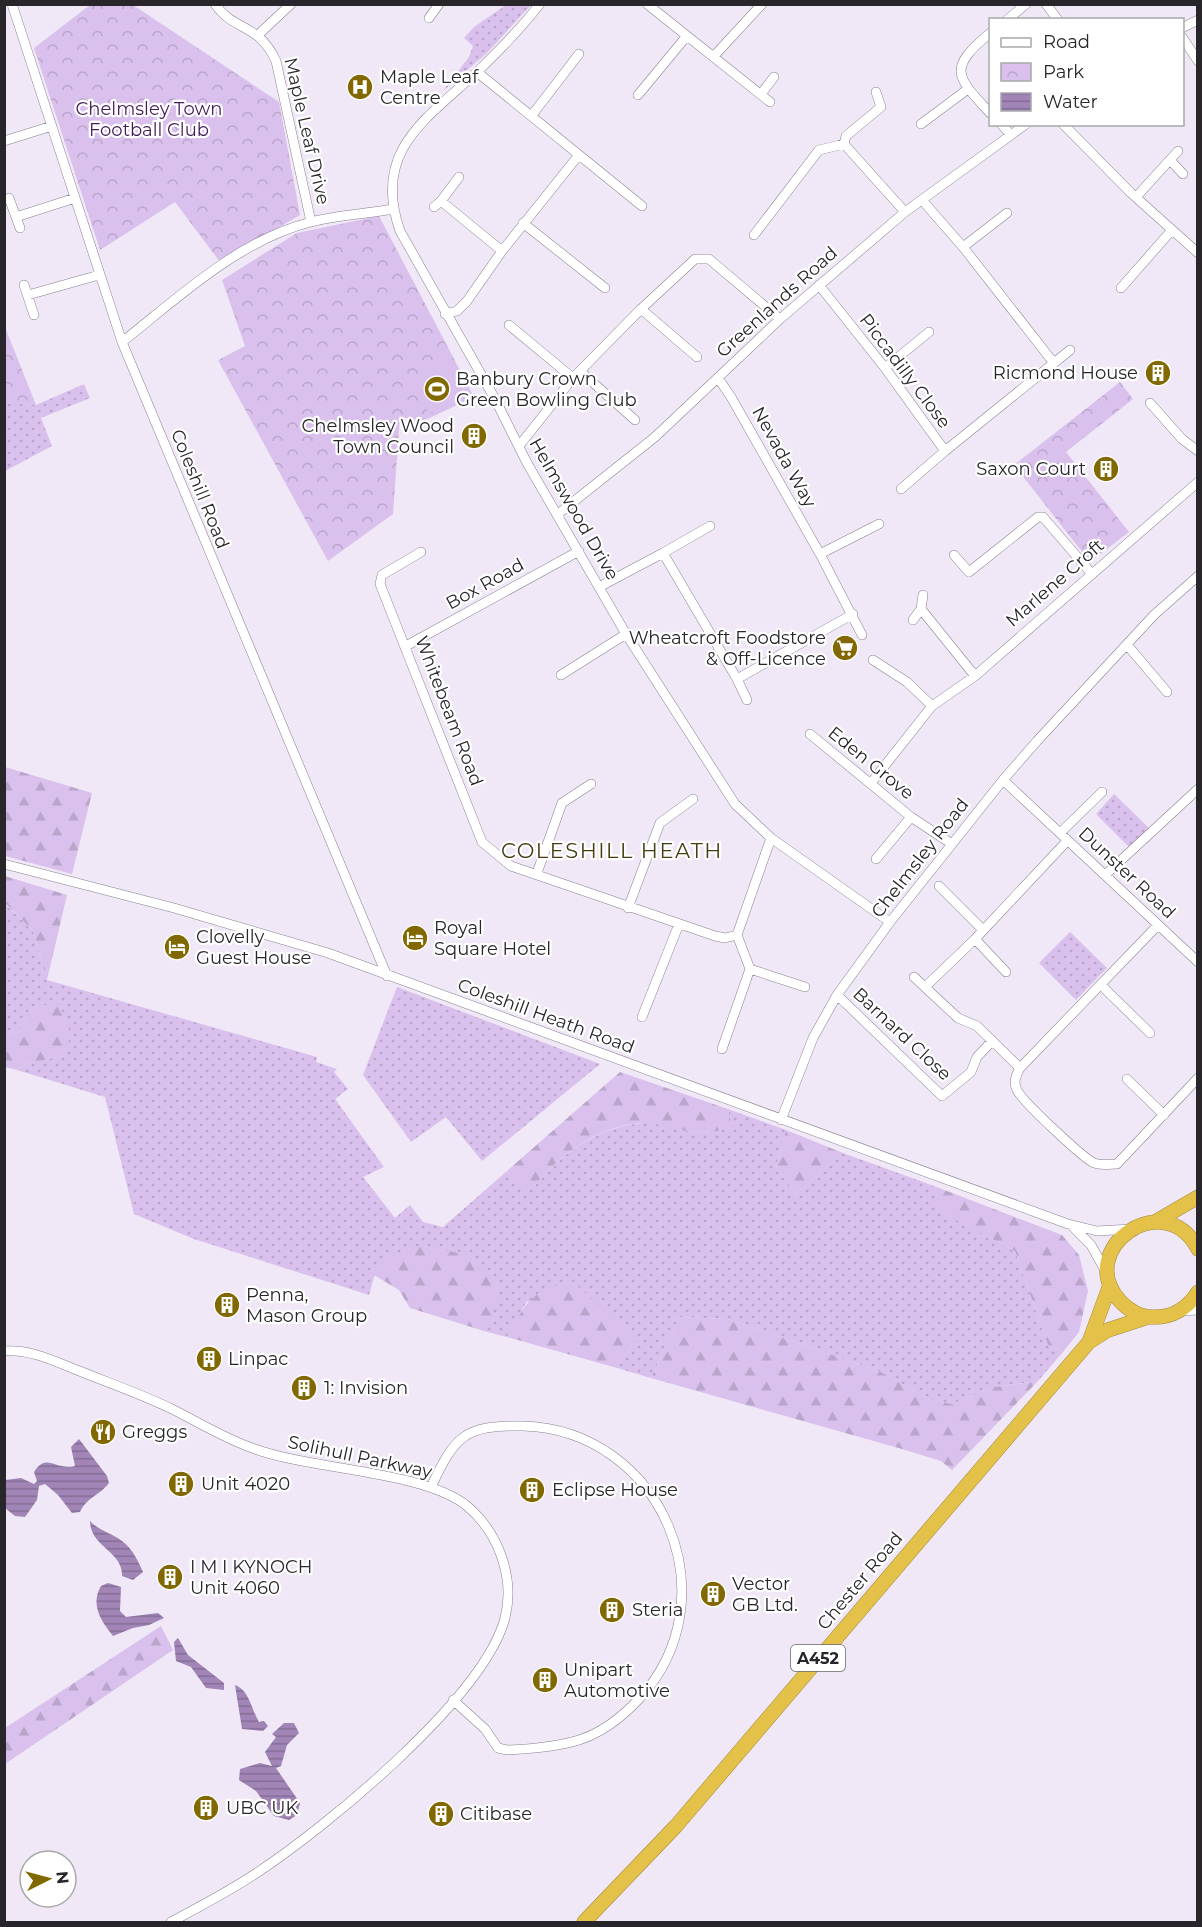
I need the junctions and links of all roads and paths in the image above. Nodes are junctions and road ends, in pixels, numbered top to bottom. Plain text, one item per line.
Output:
1 (12, 4) edge
2 (215, 4) edge
3 (291, 4) edge
4 (439, 4) edge
5 (540, 4) edge
6 (647, 4) edge
7 (762, 4) edge
8 (1026, 4) edge
9 (1046, 4) edge
10 (429, 18) dead end
11 (1009, 18) edge
12 (1056, 18) edge
13 (259, 34) junction
14 (989, 34) edge
15 (686, 37) junction
16 (1184, 40) edge
17 (579, 54) dead end
18 (714, 56) junction
19 (1197, 61) edge
20 (477, 72) junction
21 (774, 77) dead end
22 (968, 89) junction
23 (876, 92) dead end
24 (761, 94) junction
25 (638, 95) dead end
26 (770, 102) dead end
27 (989, 112) edge
28 (532, 116) junction
29 (921, 123) dead end
30 (52, 126) junction
31 (1003, 126) edge
32 (1023, 126) edge
33 (1065, 126) edge
34 (1011, 135) junction
35 (4, 141) edge
36 (844, 144) junction
37 (1178, 151) dead end
38 (578, 156) junction
39 (1170, 160) junction
40 (1183, 174) dead end
41 (459, 177) dead end
42 (1136, 197) junction
43 (9, 198) dead end
44 (75, 198) junction
45 (922, 200) junction
46 (642, 206) dead end
47 (393, 209) junction
48 (905, 212) junction
49 (1007, 213) dead end
50 (16, 217) junction
51 (310, 222) junction
52 (523, 224) junction
53 (20, 228) dead end
54 (1171, 231) junction
55 (754, 235) dead end
56 (963, 247) junction
57 (502, 250) junction
58 (1197, 253) edge
59 (99, 275) junction
60 (24, 285) dead end
61 (819, 285) junction
62 (605, 288) dead end
63 (1120, 288) dead end
64 (28, 295) junction
65 (641, 309) junction
66 (445, 314) junction
67 (34, 315) dead end
68 (780, 319) junction
69 (509, 325) dead end
70 (929, 332) dead end
71 (122, 342) junction
72 (1070, 350) dead end
73 (697, 357) dead end
74 (1053, 362) junction
75 (885, 368) junction
76 (581, 372) junction
77 (573, 378) junction
78 (718, 378) junction
79 (1150, 404) dead end
80 (635, 420) dead end
81 (519, 446) junction
82 (945, 451) junction
83 (1197, 451) edge
84 (1197, 482) edge
85 (902, 489) dead end
86 (558, 514) junction
87 (879, 524) dead end
88 (710, 526) dead end
89 (579, 551) junction
90 (421, 552) dead end
91 (663, 553) junction
92 (820, 554) junction
93 (954, 555) dead end
94 (1091, 573) junction
95 (1197, 576) edge
96 (599, 587) junction
97 (923, 594) dead end
98 (921, 609) junction
99 (853, 614) junction
100 (913, 620) dead end
101 (626, 634) junction
102 (862, 635) dead end
103 (406, 646) junction
104 (1128, 646) junction
105 (873, 660) dead end
106 (561, 675) dead end
107 (975, 676) junction
108 (737, 680) junction
109 (1167, 692) dead end
110 (747, 700) dead end
111 (932, 706) junction
112 (810, 734) dead end
113 (1003, 780) junction
114 (871, 783) junction
115 (591, 784) dead end
116 (1197, 789) edge
117 (1102, 792) dead end
118 (1190, 797) junction
119 (693, 799) dead end
120 (1197, 805) edge
121 (911, 817) junction
122 (1060, 833) junction
123 (771, 838) junction
124 (1068, 841) junction
125 (952, 844) junction
126 (876, 859) dead end
127 (4, 864) edge
128 (537, 873) junction
129 (1105, 876) junction
130 (939, 886) dead end
131 (628, 908) junction
132 (890, 922) junction
133 (678, 924) junction
134 (1158, 925) junction
135 (983, 930) junction
136 (737, 935) junction
137 (975, 939) junction
138 (1197, 962) edge
139 (750, 969) junction
140 (1006, 972) dead end
141 (387, 976) junction
142 (914, 976) dead end
143 (1101, 985) junction
144 (805, 987) dead end
145 (925, 987) junction
146 (837, 995) junction
147 (642, 1017) dead end
148 (1150, 1033) dead end
149 (992, 1041) junction
150 (722, 1049) dead end
151 (1020, 1068) junction
152 (1197, 1078) edge
153 (1127, 1079) dead end
154 (1164, 1115) junction
155 (781, 1120) junction
156 (1197, 1197) edge
157 (1155, 1222) junction
158 (1068, 1224) junction
159 (1131, 1229) junction
160 (1197, 1249) edge
161 (1109, 1281) junction
162 (1197, 1292) edge
163 (1197, 1310) edge
164 (1179, 1311) junction
165 (1148, 1317) junction
166 (1089, 1342) junction
167 (4, 1351) edge
168 (431, 1487) junction
169 (453, 1700) junction
170 (171, 1923) edge
171 (584, 1923) edge

1 - 30 street, Coleshill Road
2 - 13 street
3 - 13 street
4 - 10 street
5 - 20 street
6 - 15 street
7 - 18 street
8 - 11 street
9 - 12 street
13 - 51 street, Maple Leaf Drive
14 - 22 street
15 - 18 street
15 - 25 street
16 - 19 street
17 - 28 street
18 - 24 street
20 - 28 street
20 - 47 street
21 - 24 street
22 - 27 street
22 - 29 street
23 - 36 street
24 - 26 street
28 - 38 street
30 - 35 street
30 - 44 street, Coleshill Road
31 - 34 street
32 - 34 street, Greenlands Road
33 - 42 street
34 - 45 street, Greenlands Road
36 - 48 street
36 - 55 street
37 - 39 street
38 - 46 street
38 - 52 street
39 - 40 street
39 - 42 street
41 - 57 street
42 - 54 street
43 - 50 street
44 - 50 street
44 - 59 street, Coleshill Road
45 - 48 street, Greenlands Road
45 - 56 street
47 - 51 street
47 - 66 street, Helmswood Drive
48 - 61 street, Greenlands Road
49 - 56 street
50 - 53 street
51 - 71 street
52 - 57 street
52 - 62 street
54 - 58 street
54 - 63 street
56 - 74 street
57 - 66 street
59 - 64 street
59 - 71 street, Coleshill Road
60 - 64 street
61 - 68 street, Greenlands Road
61 - 75 street, Piccadilly Close
64 - 67 street
65 - 68 street
65 - 73 street
65 - 76 street
66 - 81 street, Helmswood Drive
68 - 78 street, Greenlands Road
69 - 77 street
70 - 75 street
71 - 141 street, Coleshill Road
72 - 74 street, Piccadilly Close
74 - 82 street, Piccadilly Close
75 - 82 street, Piccadilly Close
76 - 77 street
76 - 80 street
77 - 81 street
78 - 86 street, Greenlands Road
78 - 92 street, Nevada Way
79 - 83 street
81 - 86 street, Helmswood Drive
82 - 85 street
84 - 94 street, Marlene Croft
86 - 89 street, Helmswood Drive
87 - 92 street
88 - 91 street
89 - 96 street, Helmswood Drive
89 - 103 street, Box Road
90 - 103 street, Whitebeam Road
91 - 96 street
91 - 108 street
92 - 99 street, Nevada Way
93 - 94 street
94 - 107 street, Marlene Croft
95 - 104 street, Chelmsley Road
96 - 101 street, Helmswood Drive
97 - 98 street
98 - 100 street
98 - 107 street
99 - 102 street, Nevada Way
99 - 108 street
101 - 106 street
101 - 123 street, Helmswood Drive
103 - 128 street, Whitebeam Road
104 - 109 street
104 - 113 street, Chelmsley Road
105 - 111 street
107 - 111 street, Marlene Croft
108 - 110 street
111 - 114 street, Marlene Croft
112 - 114 street, Eden Grove
113 - 122 street, Dunster Road
113 - 125 street, Chelmsley Road
114 - 121 street, Eden Grove
115 - 128 street
116 - 118 street
117 - 122 street, Dunster Road
118 - 120 street
118 - 129 street
119 - 131 street
121 - 125 street, Eden Grove
121 - 126 street, Eden Grove
122 - 124 street, Dunster Road
123 - 132 street, Helmswood Drive
123 - 136 street
124 - 129 street, Dunster Road
124 - 135 street
125 - 132 street, Chelmsley Road
127 - 141 street, Coleshill Heath Road
128 - 131 street, Whitebeam Road
129 - 134 street, Dunster Road
130 - 135 street
131 - 133 street, Whitebeam Road
132 - 146 street, Chelmsley Road
133 - 136 street, Whitebeam Road
133 - 147 street
134 - 138 street, Dunster Road
134 - 143 street
135 - 137 street
136 - 139 street
137 - 140 street
137 - 145 street
139 - 144 street
139 - 150 street
141 - 155 street, Coleshill Heath Road
142 - 145 street
143 - 148 street
143 - 151 street
145 - 149 street
146 - 149 street, Barnard Close
146 - 155 street, Chelmsley Road
149 - 151 street
151 - 154 street
152 - 154 street
153 - 154 street
155 - 158 street, Coleshill Heath Road
156 - 157 highway
157 - 159 highway
157 - 160 highway
158 - 159 street, Coleshill Heath Road
158 - 161 street, Coleshill Heath Road
159 - 161 highway, Chester Road
161 - 165 highway
161 - 166 highway, Chester Road / A452
162 - 164 highway
163 - 164 street
164 - 165 highway, Chester Road
165 - 166 highway, Chester Road / A452
166 - 171 highway, Chester Road / A452
167 - 168 street, Solihull Parkway
168 - 169 street, Solihull Parkway
168 - 169 street
169 - 170 street, Solihull Parkway

